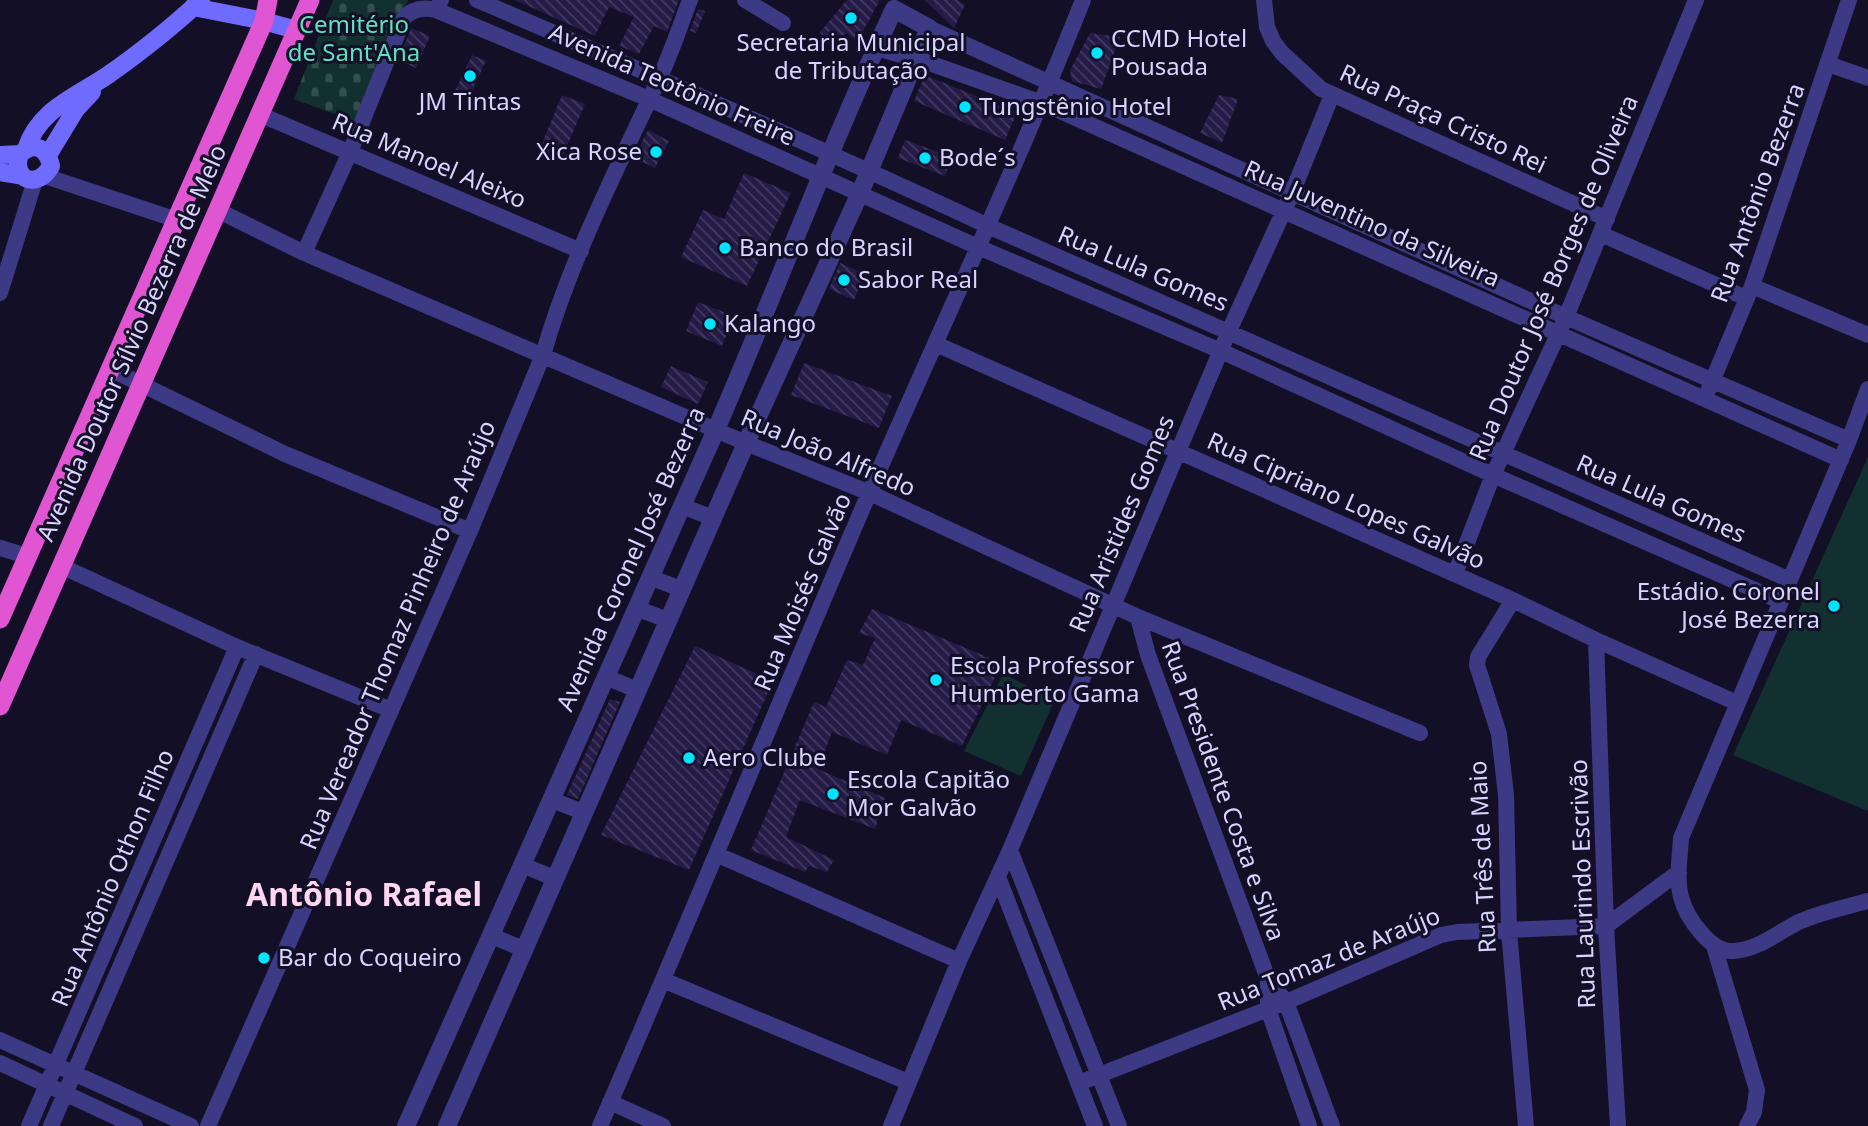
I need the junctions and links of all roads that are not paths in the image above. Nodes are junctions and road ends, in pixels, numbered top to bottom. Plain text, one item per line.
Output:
1 (268, 0) edge
2 (310, 0) edge
3 (477, 0) edge
4 (690, 0) edge
5 (745, 0) edge
6 (1083, 0) edge
7 (1264, 0) edge
8 (1696, 0) edge
9 (1849, 0) edge
10 (197, 4) edge
11 (439, 5) edge
12 (893, 5) edge
13 (264, 21) junction
14 (783, 23) dead end
15 (929, 28) junction
16 (296, 30) junction
17 (573, 41) junction
18 (877, 47) junction
19 (915, 58) junction
20 (563, 63) junction
21 (1828, 64) junction
22 (109, 74) junction
23 (660, 78) junction
24 (1868, 78) edge
25 (1051, 82) junction
26 (1332, 95) junction
27 (649, 99) junction
28 (1042, 103) junction
29 (259, 114) junction
30 (1182, 142) junction
31 (23, 152) junction
32 (350, 152) junction
33 (828, 154) junction
34 (0, 155) edge
35 (48, 155) junction
36 (1173, 161) junction
37 (869, 170) junction
38 (0, 172) edge
39 (820, 177) junction
40 (34, 178) junction
41 (860, 193) junction
42 (1292, 193) junction
43 (219, 211) junction
44 (1284, 212) junction
45 (1607, 219) junction
46 (177, 220) junction
47 (988, 226) junction
48 (1601, 234) junction
49 (978, 247) junction
50 (581, 251) junction
51 (304, 253) junction
52 (1429, 255) junction
53 (1420, 273) junction
54 (1749, 292) junction
55 (0, 293) edge
56 (1566, 317) junction
57 (1229, 331) junction
58 (1868, 334) edge
59 (1558, 335) junction
60 (936, 344) junction
61 (1221, 351) junction
62 (543, 355) junction
63 (110, 369) junction
64 (1713, 380) junction
65 (142, 383) junction
66 (1868, 389) edge
67 (1377, 398) junction
68 (1705, 399) junction
69 (1368, 418) junction
70 (716, 429) junction
71 (1849, 440) junction
72 (746, 443) junction
73 (1179, 451) junction
74 (1503, 454) junction
75 (1841, 460) junction
76 (1493, 475) junction
77 (870, 493) junction
78 (682, 506) junction
79 (1620, 506) junction
80 (713, 518) junction
81 (1611, 527) junction
82 (470, 531) junction
83 (0, 548) edge
84 (27, 556) junction
85 (61, 566) junction
86 (1455, 574) junction
87 (652, 578) junction
88 (1790, 580) junction
89 (681, 589) junction
90 (1513, 600) junction
91 (1780, 601) junction
92 (1111, 606) junction
93 (638, 609) junction
94 (1138, 617) junction
95 (0, 619) edge
96 (668, 620) junction
97 (1596, 640) junction
98 (237, 647) junction
99 (256, 654) junction
100 (606, 677) junction
101 (637, 690) junction
102 (1737, 703) junction
103 (0, 706) edge
104 (391, 710) junction
105 (1420, 733) dead end
106 (552, 800) junction
107 (583, 812) junction
108 (1010, 850) junction
109 (718, 855) junction
110 (523, 865) junction
111 (1679, 872) junction
112 (998, 877) junction
113 (554, 878) junction
114 (1868, 901) edge
115 (1606, 926) junction
116 (1509, 931) junction
117 (492, 936) junction
118 (1714, 946) junction
119 (523, 949) junction
120 (959, 961) junction
121 (1059, 971) junction
122 (663, 979) junction
123 (1038, 979) junction
124 (1268, 979) junction
125 (1286, 1002) junction
126 (1268, 1009) junction
127 (0, 1040) edge
128 (0, 1063) edge
129 (56, 1066) junction
130 (73, 1075) junction
131 (1098, 1075) junction
132 (908, 1082) junction
133 (1079, 1083) junction
134 (47, 1086) junction
135 (64, 1094) junction
136 (610, 1102) junction
137 (900, 1104) junction
138 (29, 1126) edge
139 (51, 1126) edge
140 (135, 1126) edge
141 (191, 1126) edge
142 (208, 1126) edge
143 (405, 1126) edge
144 (447, 1126) edge
145 (600, 1126) edge
146 (663, 1126) edge
147 (891, 1126) edge
148 (908, 1126) edge
149 (1095, 1126) edge
150 (1119, 1126) edge
151 (1309, 1126) edge
152 (1332, 1126) edge
153 (1519, 1126) edge
154 (1526, 1126) edge
155 (1618, 1126) edge
156 (1747, 1126) edge

1 - 13 highway, Avenida Doutor Sílvio Bezerra de Melo
2 - 16 highway, Avenida Doutor Sílvio Bezerra de Melo
3 - 17 street, Rua Lula Gomes
4 - 23 street, Rua Vereador Thomaz Pinheiro de Araújo
5 - 14 street
6 - 25 street, Rua Moisés Galvão
7 - 26 street, Rua Praça Cristo Rei
8 - 45 street, Rua Doutor José Borges de Oliveira
9 - 21 street, Rua Antônio Bezerra
10 - 13 main road
10 - 22 main road
11 - 20 street, Avenida Teotônio Freire
11 - 32 street
12 - 15 street, Rua Juventino da Silveira
12 - 18 street, Avenida Coronel José Bezerra
13 - 16 main road
13 - 46 highway, Avenida Doutor Sílvio Bezerra de Melo
15 - 19 street
15 - 25 street, Rua Juventino da Silveira
16 - 29 highway, Avenida Doutor Sílvio Bezerra de Melo
17 - 20 street
17 - 23 street, Rua Lula Gomes
18 - 19 street, Rua Juventino da Silveira
18 - 33 street, Avenida Coronel José Bezerra
19 - 28 street, Rua Juventino da Silveira
19 - 37 street
20 - 27 street, Avenida Teotônio Freire
21 - 24 street
21 - 54 street, Rua Antônio Bezerra
22 - 31 main road
22 - 35 main road
23 - 27 street, Rua Vereador Thomaz Pinheiro de Araújo
23 - 33 street, Rua Lula Gomes
25 - 28 street, Rua Moisés Galvão
25 - 30 street, Rua Juventino da Silveira
26 - 42 street, Rua Aristides Gomes
26 - 45 street, Rua Praça Cristo Rei
27 - 39 street, Avenida Teotônio Freire
27 - 50 street, Rua Vereador Thomaz Pinheiro de Araújo
28 - 36 street, Rua Juventino da Silveira
28 - 47 street, Rua Moisés Galvão
29 - 32 street, Rua Manoel Aleixo
29 - 43 highway, Avenida Doutor Sílvio Bezerra de Melo
30 - 36 street
30 - 42 street, Rua Juventino da Silveira
31 - 34 main road
31 - 35 main road
31 - 40 main road
32 - 50 street, Rua Manoel Aleixo
32 - 51 street
33 - 37 street, Rua Lula Gomes
33 - 39 street, Avenida Coronel José Bezerra
35 - 40 main road
36 - 44 street, Rua Juventino da Silveira
37 - 41 street
37 - 47 street, Rua Lula Gomes
38 - 40 main road
39 - 41 street, Rua Lula Gomes
39 - 70 street, Avenida Coronel José Bezerra
40 - 46 street
40 - 55 street
41 - 49 street, Rua Lula Gomes
41 - 72 street
42 - 44 street, Rua Aristides Gomes
42 - 52 street, Rua Juventino da Silveira
43 - 51 street, Rua João Alfredo
43 - 65 highway, Avenida Doutor Sílvio Bezerra de Melo
44 - 53 street, Rua Juventino da Silveira
44 - 57 street, Rua Aristides Gomes
45 - 48 street, Rua Doutor José Borges de Oliveira
46 - 63 highway, Avenida Doutor Sílvio Bezerra de Melo
47 - 49 street, Rua Moisés Galvão
47 - 57 street, Rua Lula Gomes
48 - 54 street
48 - 56 street, Rua Doutor José Borges de Oliveira
49 - 60 street, Rua Moisés Galvão
49 - 61 street, Rua Lula Gomes
50 - 62 street, Rua Vereador Thomaz Pinheiro de Araújo
51 - 62 street, Rua João Alfredo
52 - 53 street
52 - 56 street, Rua Juventino da Silveira
53 - 59 street, Rua Juventino da Silveira
54 - 58 street
54 - 64 street, Rua Antônio Bezerra
56 - 59 street, Rua Doutor José Borges de Oliveira
56 - 64 street, Rua Juventino da Silveira
57 - 61 street, Rua Aristides Gomes
57 - 67 street, Rua Lula Gomes
59 - 68 street, Rua Juventino da Silveira
59 - 74 street, Rua Doutor José Borges de Oliveira
60 - 73 street, Rua Cipriano Lopes Galvão
60 - 77 street, Rua Moisés Galvão
61 - 69 street, Rua Lula Gomes
61 - 73 street, Rua Aristides Gomes
62 - 70 street, Rua João Alfredo
62 - 82 street, Rua Vereador Thomaz Pinheiro de Araújo
63 - 65 street
63 - 84 highway, Avenida Doutor Sílvio Bezerra de Melo
64 - 68 street, Rua Antônio Bezerra
64 - 71 street, Rua Juventino da Silveira
65 - 82 street
65 - 85 highway, Avenida Doutor Sílvio Bezerra de Melo
66 - 71 street
67 - 69 street
67 - 74 street, Rua Lula Gomes
68 - 75 street, Rua Juventino da Silveira
69 - 76 street, Rua Lula Gomes
70 - 72 street, Rua João Alfredo
70 - 78 street, Avenida Coronel José Bezerra
71 - 75 street
72 - 77 street, Rua João Alfredo
72 - 80 street
73 - 86 street, Rua Cipriano Lopes Galvão
73 - 92 street, Rua Aristides Gomes
74 - 76 street, Rua Doutor José Borges de Oliveira
74 - 79 street, Rua Lula Gomes
75 - 88 street
76 - 81 street, Rua Lula Gomes
76 - 86 street, Rua Doutor José Borges de Oliveira
77 - 92 street, Rua João Alfredo
77 - 109 street, Rua Moisés Galvão
78 - 80 street
78 - 87 street, Avenida Coronel José Bezerra
79 - 81 street
79 - 88 street, Rua Lula Gomes
80 - 89 street
81 - 91 street, Rua Lula Gomes
82 - 104 street, Rua Vereador Thomaz Pinheiro de Araújo
83 - 84 street
84 - 95 highway, Avenida Doutor Sílvio Bezerra de Melo
85 - 98 street
85 - 103 highway, Avenida Doutor Sílvio Bezerra de Melo
86 - 90 street, Rua Cipriano Lopes Galvão
87 - 89 street
87 - 93 street, Avenida Coronel José Bezerra
88 - 91 street
89 - 96 street
90 - 97 street, Rua Cipriano Lopes Galvão
90 - 116 street, Rua Três de Maio
91 - 102 street
92 - 94 street, Rua João Alfredo
92 - 108 street, Rua Aristides Gomes
93 - 96 street
93 - 100 street, Avenida Coronel José Bezerra
94 - 105 street, Rua João Alfredo
94 - 124 street, Rua Presidente Costa e Silva
96 - 101 street
97 - 102 street, Rua Cipriano Lopes Galvão
97 - 115 street, Rua Laurindo Escrivão
98 - 99 street
98 - 129 street, Rua Antônio Othon Filho
99 - 104 street
99 - 130 street, Rua Antônio Othon Filho
100 - 101 street
100 - 106 street, Avenida Coronel José Bezerra
101 - 107 street
102 - 111 street
104 - 142 street, Rua Vereador Thomaz Pinheiro de Araújo
106 - 107 street
106 - 110 street, Avenida Coronel José Bezerra
107 - 113 street
108 - 112 street, Rua Aristides Gomes
108 - 121 street
109 - 120 street
109 - 122 street, Rua Moisés Galvão
110 - 113 street
110 - 117 street, Avenida Coronel José Bezerra
111 - 115 street
111 - 118 street
112 - 120 street, Rua Aristides Gomes
112 - 123 street
113 - 119 street
114 - 118 street
115 - 116 street, Rua Tomaz de Araújo
115 - 155 street, Rua Laurindo Escrivão
116 - 125 street, Rua Tomaz de Araújo
116 - 154 street, Rua Três de Maio
117 - 119 street
117 - 143 street, Avenida Coronel José Bezerra
118 - 156 street
119 - 144 street
120 - 132 street, Rua Aristides Gomes
121 - 123 street
121 - 131 street
122 - 132 street
122 - 136 street, Rua Moisés Galvão
123 - 133 street
124 - 125 street, Rua Presidente Costa e Silva
124 - 126 street, Rua Presidente Costa e Silva
125 - 126 street, Rua Tomaz de Araújo
125 - 152 street, Rua Presidente Costa e Silva
126 - 131 street, Rua Tomaz de Araújo
126 - 151 street, Rua Presidente Costa e Silva
127 - 129 street
128 - 134 street
129 - 130 street
129 - 134 street, Rua Antônio Othon Filho
130 - 135 street, Rua Antônio Othon Filho
130 - 141 street
131 - 133 street, Rua Tomaz de Araújo
131 - 150 street
132 - 137 street, Rua Aristides Gomes
133 - 149 street
134 - 135 street
134 - 138 street, Rua Antônio Othon Filho
135 - 139 street, Rua Antônio Othon Filho
135 - 140 street
136 - 145 street, Rua Moisés Galvão
136 - 146 street
137 - 147 street, Rua Aristides Gomes
137 - 148 street
153 - 154 street

